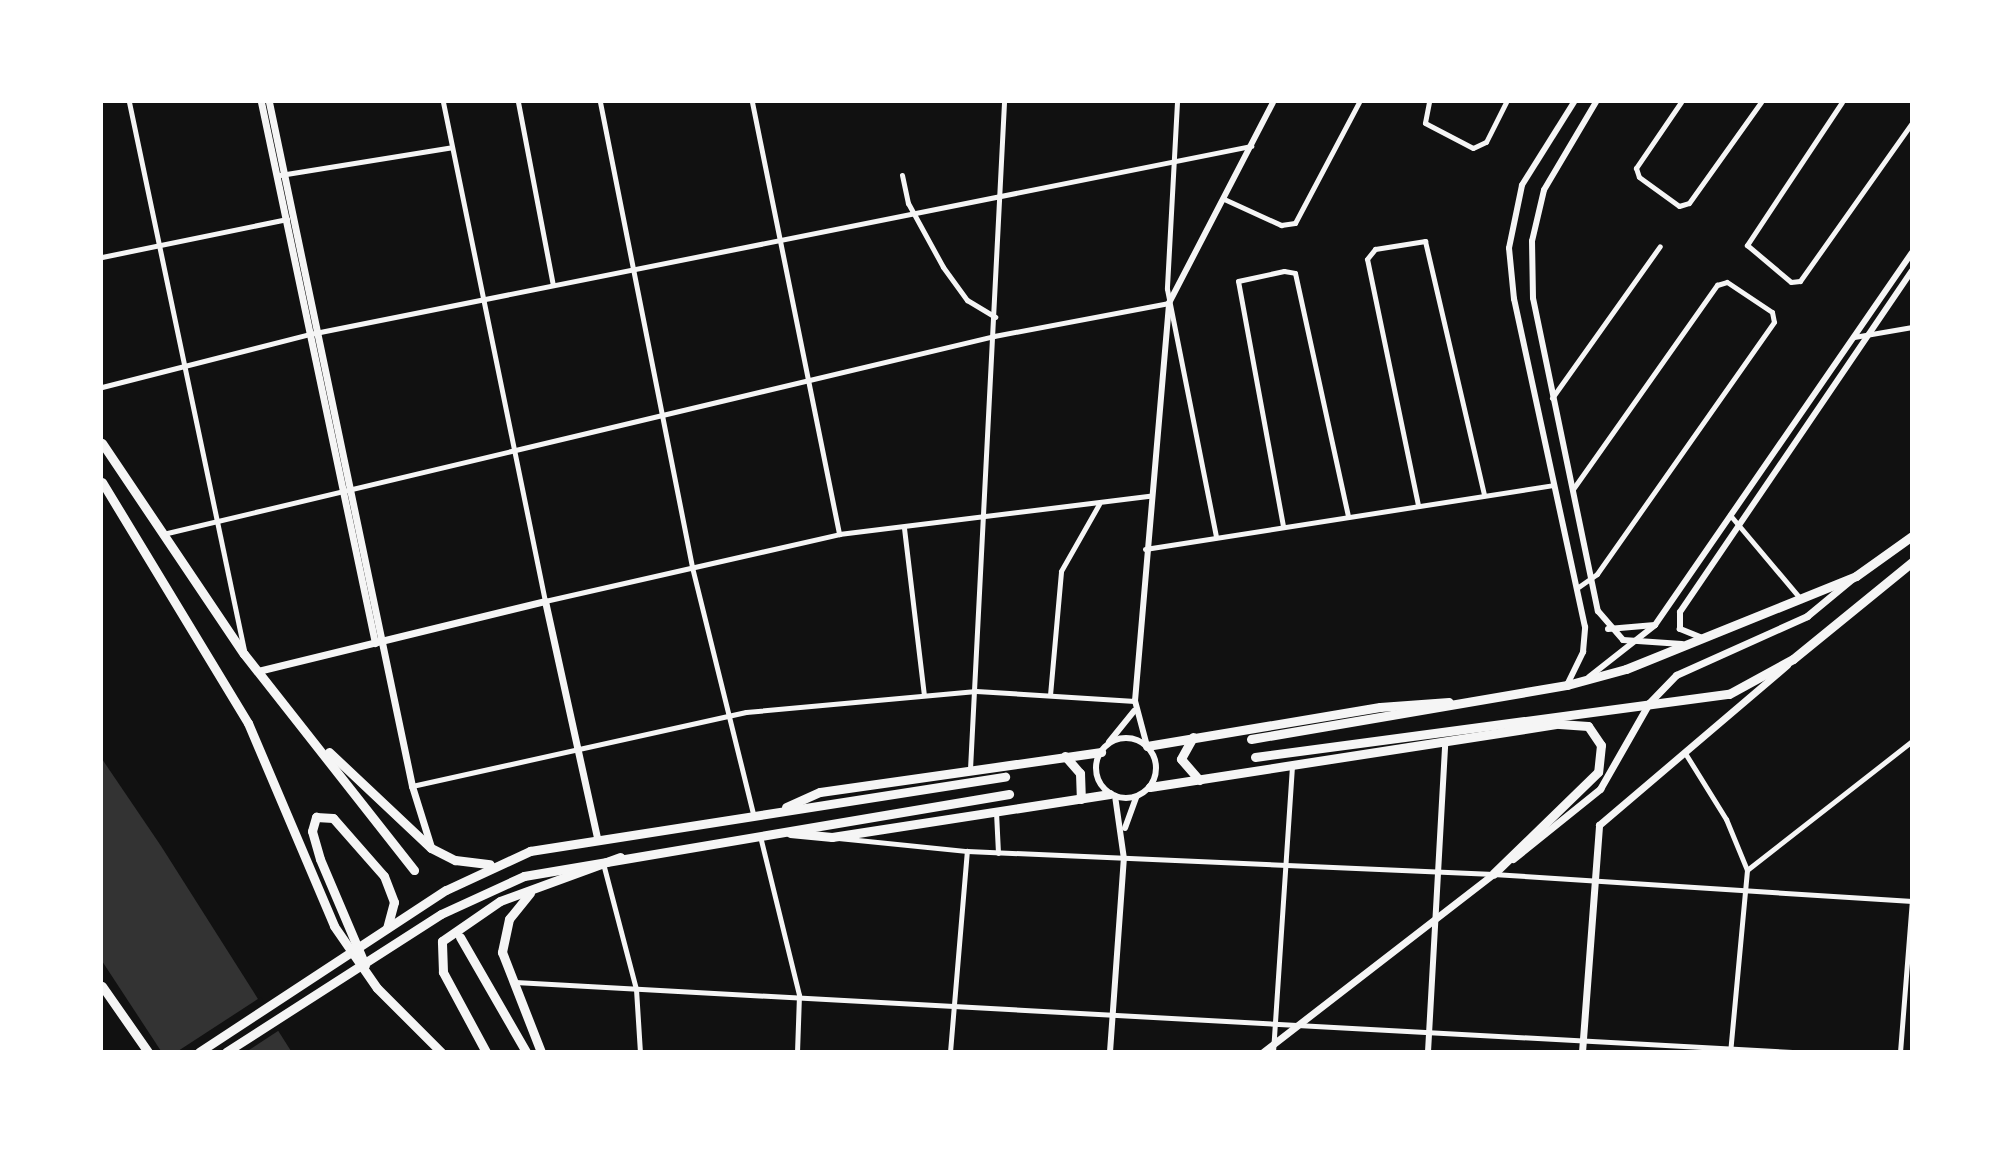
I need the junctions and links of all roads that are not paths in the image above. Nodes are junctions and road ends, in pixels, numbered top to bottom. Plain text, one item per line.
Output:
1 (129, 102) edge
2 (261, 102) edge
3 (268, 102) edge
4 (443, 102) edge
5 (518, 102) edge
6 (600, 102) edge
7 (752, 102) edge
8 (1004, 102) edge
9 (1177, 102) edge
10 (1273, 102) edge
11 (1359, 102) edge
12 (1429, 102) edge
13 (1506, 102) edge
14 (1574, 102) edge
15 (1597, 102) edge
16 (1681, 102) edge
17 (1761, 102) edge
18 (1842, 102) edge
19 (1912, 123) edge
20 (1251, 146) junction
21 (452, 147) junction
22 (1172, 160) junction
23 (281, 175) junction
24 (902, 175) dead end
25 (1000, 192) junction
26 (1224, 199) junction
27 (912, 210) junction
28 (290, 218) junction
29 (780, 239) junction
30 (157, 245) junction
31 (1660, 246) dead end
32 (1912, 253) edge
33 (102, 257) edge
34 (633, 268) junction
35 (1912, 271) edge
36 (554, 285) junction
37 (482, 300) junction
38 (1169, 303) junction
39 (995, 317) junction
40 (1912, 327) edge
41 (314, 333) junction
42 (1867, 335) junction
43 (994, 336) junction
44 (1854, 337) junction
45 (184, 366) junction
46 (809, 382) junction
47 (102, 387) edge
48 (1552, 398) junction
49 (660, 417) junction
50 (1560, 436) junction
51 (1544, 439) junction
52 (102, 443) edge
53 (512, 452) junction
54 (102, 482) edge
55 (1553, 485) junction
56 (346, 490) junction
57 (1572, 491) junction
58 (1484, 495) junction
59 (1150, 496) junction
60 (1099, 505) junction
61 (1418, 505) junction
62 (1730, 515) junction
63 (1348, 516) junction
64 (986, 518) junction
65 (218, 521) junction
66 (1283, 526) junction
67 (1740, 527) junction
68 (904, 528) junction
69 (839, 534) junction
70 (159, 535) junction
71 (1912, 536) edge
72 (1216, 537) junction
73 (1145, 549) junction
74 (1912, 562) edge
75 (692, 567) junction
76 (1856, 576) junction
77 (1590, 581) junction
78 (1577, 588) junction
79 (1799, 597) junction
80 (545, 601) junction
81 (1655, 625) junction
82 (1607, 629) junction
83 (1702, 638) junction
84 (378, 642) junction
85 (1639, 643) junction
86 (1686, 644) junction
87 (244, 654) junction
88 (1793, 659) junction
89 (258, 671) junction
90 (1582, 682) junction
91 (1567, 685) junction
92 (976, 691) junction
93 (924, 695) junction
94 (1050, 695) junction
95 (1135, 701) junction
96 (1457, 704) junction
97 (1134, 711) junction
98 (727, 714) junction
99 (1525, 717) junction
100 (1489, 722) junction
101 (1545, 727) junction
102 (307, 732) junction
103 (1197, 734) junction
104 (1251, 739) dead end
105 (1912, 741) edge
106 (1449, 743) junction
107 (1147, 746) junction
108 (1103, 749) junction
109 (578, 750) junction
110 (1685, 753) junction
111 (1065, 756) junction
112 (1255, 757) dead end
113 (1292, 768) junction
114 (970, 769) junction
115 (1005, 777) dead end
116 (1199, 780) junction
117 (412, 786) junction
118 (1150, 787) junction
119 (1009, 794) dead end
120 (1113, 795) junction
121 (1136, 797) junction
122 (1081, 799) junction
123 (782, 810) junction
124 (996, 812) junction
125 (753, 814) junction
126 (1125, 828) junction
127 (785, 832) junction
128 (760, 835) junction
129 (597, 836) junction
130 (832, 837) junction
131 (431, 848) junction
132 (967, 851) junction
133 (998, 853) junction
134 (622, 856) junction
135 (1125, 859) junction
136 (493, 864) junction
137 (604, 867) junction
138 (1286, 868) junction
139 (414, 870) dead end
140 (1747, 870) junction
141 (1436, 874) junction
142 (1493, 874) junction
143 (1592, 883) junction
144 (534, 890) junction
145 (1740, 890) junction
146 (1911, 901) edge
147 (1433, 921) junction
148 (387, 928) junction
149 (460, 937) dead end
150 (512, 982) junction
151 (102, 986) edge
152 (377, 988) junction
153 (636, 989) junction
154 (799, 995) junction
155 (953, 1004) junction
156 (1113, 1013) junction
157 (1275, 1021) junction
158 (1301, 1022) junction
159 (1429, 1032) junction
160 (1583, 1038) junction
161 (1273, 1047) edge
162 (1730, 1050) edge
163 (148, 1052) edge
164 (199, 1052) edge
165 (226, 1052) edge
166 (441, 1052) edge
167 (486, 1052) edge
168 (526, 1052) edge
169 (541, 1052) edge
170 (640, 1052) edge
171 (797, 1052) edge
172 (950, 1052) edge
173 (1110, 1052) edge
174 (1263, 1052) edge
175 (1428, 1052) edge
176 (1582, 1052) edge
177 (1792, 1052) edge
178 (1900, 1052) edge

1 - 30 street
2 - 23 main road
3 - 23 main road
4 - 21 street
5 - 36 street
6 - 34 street
7 - 29 street
8 - 25 street
9 - 22 street
10 - 20 street
11 - 26 street
12 - 13 street
14 - 51 street
15 - 48 street
16 - 17 street
18 - 19 street
20 - 22 street
20 - 26 street
21 - 23 street
21 - 37 street
22 - 25 street
22 - 38 street
23 - 28 main road
24 - 27 street
25 - 27 street
25 - 39 street
26 - 38 street
27 - 29 street
27 - 39 street
28 - 30 street
28 - 41 main road
29 - 34 street
29 - 46 street
30 - 33 street
30 - 45 street
31 - 48 street
32 - 44 street
34 - 36 street
34 - 49 street
35 - 42 street
36 - 37 street
37 - 41 street
37 - 53 street
38 - 43 street
38 - 59 street
38 - 72 street
39 - 43 street
40 - 42 street
41 - 45 street
41 - 56 main road
42 - 44 street
42 - 67 street
43 - 46 street
43 - 64 street
44 - 62 street
45 - 47 street
45 - 65 street
46 - 49 street
46 - 69 street
48 - 50 street
49 - 53 street
49 - 75 street
50 - 51 street
50 - 57 street
51 - 55 street
52 - 70 highway
53 - 56 street
53 - 80 street
54 - 152 highway
55 - 58 street
55 - 78 street
56 - 65 street
56 - 84 main road
57 - 77 street
57 - 77 street
58 - 61 street
58 - 61 street
59 - 60 street
59 - 73 street
60 - 64 street
60 - 94 street
61 - 63 street
62 - 67 street
62 - 81 street
63 - 66 street
63 - 66 street
64 - 68 street
64 - 92 street
65 - 70 street
65 - 87 street
66 - 72 street
67 - 79 street
67 - 83 street
68 - 69 street
68 - 93 street
69 - 75 street
70 - 87 highway
71 - 76 highway
72 - 73 street
73 - 95 street
74 - 88 highway
75 - 80 street
75 - 98 street
76 - 79 highway
76 - 142 main road
77 - 78 street
77 - 82 street
78 - 91 street
79 - 83 highway
80 - 84 main road
80 - 109 main road
81 - 82 street
81 - 85 street
82 - 85 street
83 - 86 highway
84 - 89 main road
84 - 117 main road
85 - 86 street
85 - 90 street
86 - 90 highway
87 - 89 highway
88 - 99 highway
88 - 110 main road
89 - 102 highway
90 - 91 highway
91 - 96 highway
92 - 93 street
92 - 94 street
92 - 114 street
93 - 98 street
94 - 95 street
95 - 97 street
96 - 103 highway
96 - 104 highway
97 - 107 street
97 - 108 street
98 - 109 street
98 - 125 street
99 - 100 highway
99 - 101 highway
100 - 106 highway
100 - 112 highway
101 - 106 highway
101 - 142 highway
102 - 131 highway
102 - 139 highway
103 - 107 highway
103 - 116 highway
105 - 140 street
106 - 113 highway
106 - 141 street
107 - 108 street
107 - 118 street
108 - 111 highway
108 - 120 street
109 - 117 street
109 - 129 main road
110 - 140 street
110 - 143 main road
111 - 114 highway
111 - 122 highway
113 - 116 highway
113 - 138 street
114 - 123 highway
115 - 123 highway
116 - 118 highway
117 - 131 main road
118 - 121 street
119 - 127 highway
120 - 121 street
120 - 122 highway
120 - 126 street
121 - 126 street
122 - 124 highway
123 - 125 highway
124 - 130 highway
124 - 133 street
125 - 129 highway
126 - 135 street
127 - 128 highway
127 - 130 highway
128 - 134 highway
128 - 154 street
129 - 136 highway
130 - 132 street
131 - 136 highway
132 - 133 street
132 - 155 street
133 - 135 street
134 - 137 highway
134 - 165 highway
135 - 138 street
135 - 156 street
136 - 148 highway
137 - 144 highway
137 - 153 street
138 - 141 street
138 - 157 street
140 - 145 street
141 - 142 street
141 - 147 street
142 - 143 street
142 - 147 main road
143 - 145 street
143 - 160 main road
144 - 150 highway
144 - 167 highway
145 - 146 street
145 - 162 street
146 - 178 street
147 - 158 main road
147 - 159 street
148 - 152 highway
148 - 164 highway
149 - 168 highway
150 - 153 street
150 - 169 highway
151 - 163 highway
152 - 166 highway
153 - 154 street
153 - 170 street
154 - 155 street
154 - 171 street
155 - 156 street
155 - 172 street
156 - 157 street
156 - 173 street
157 - 158 street
157 - 161 street
158 - 159 street
158 - 161 main road
159 - 160 street
159 - 175 street
160 - 162 street
160 - 176 main road
161 - 174 main road
162 - 177 street

